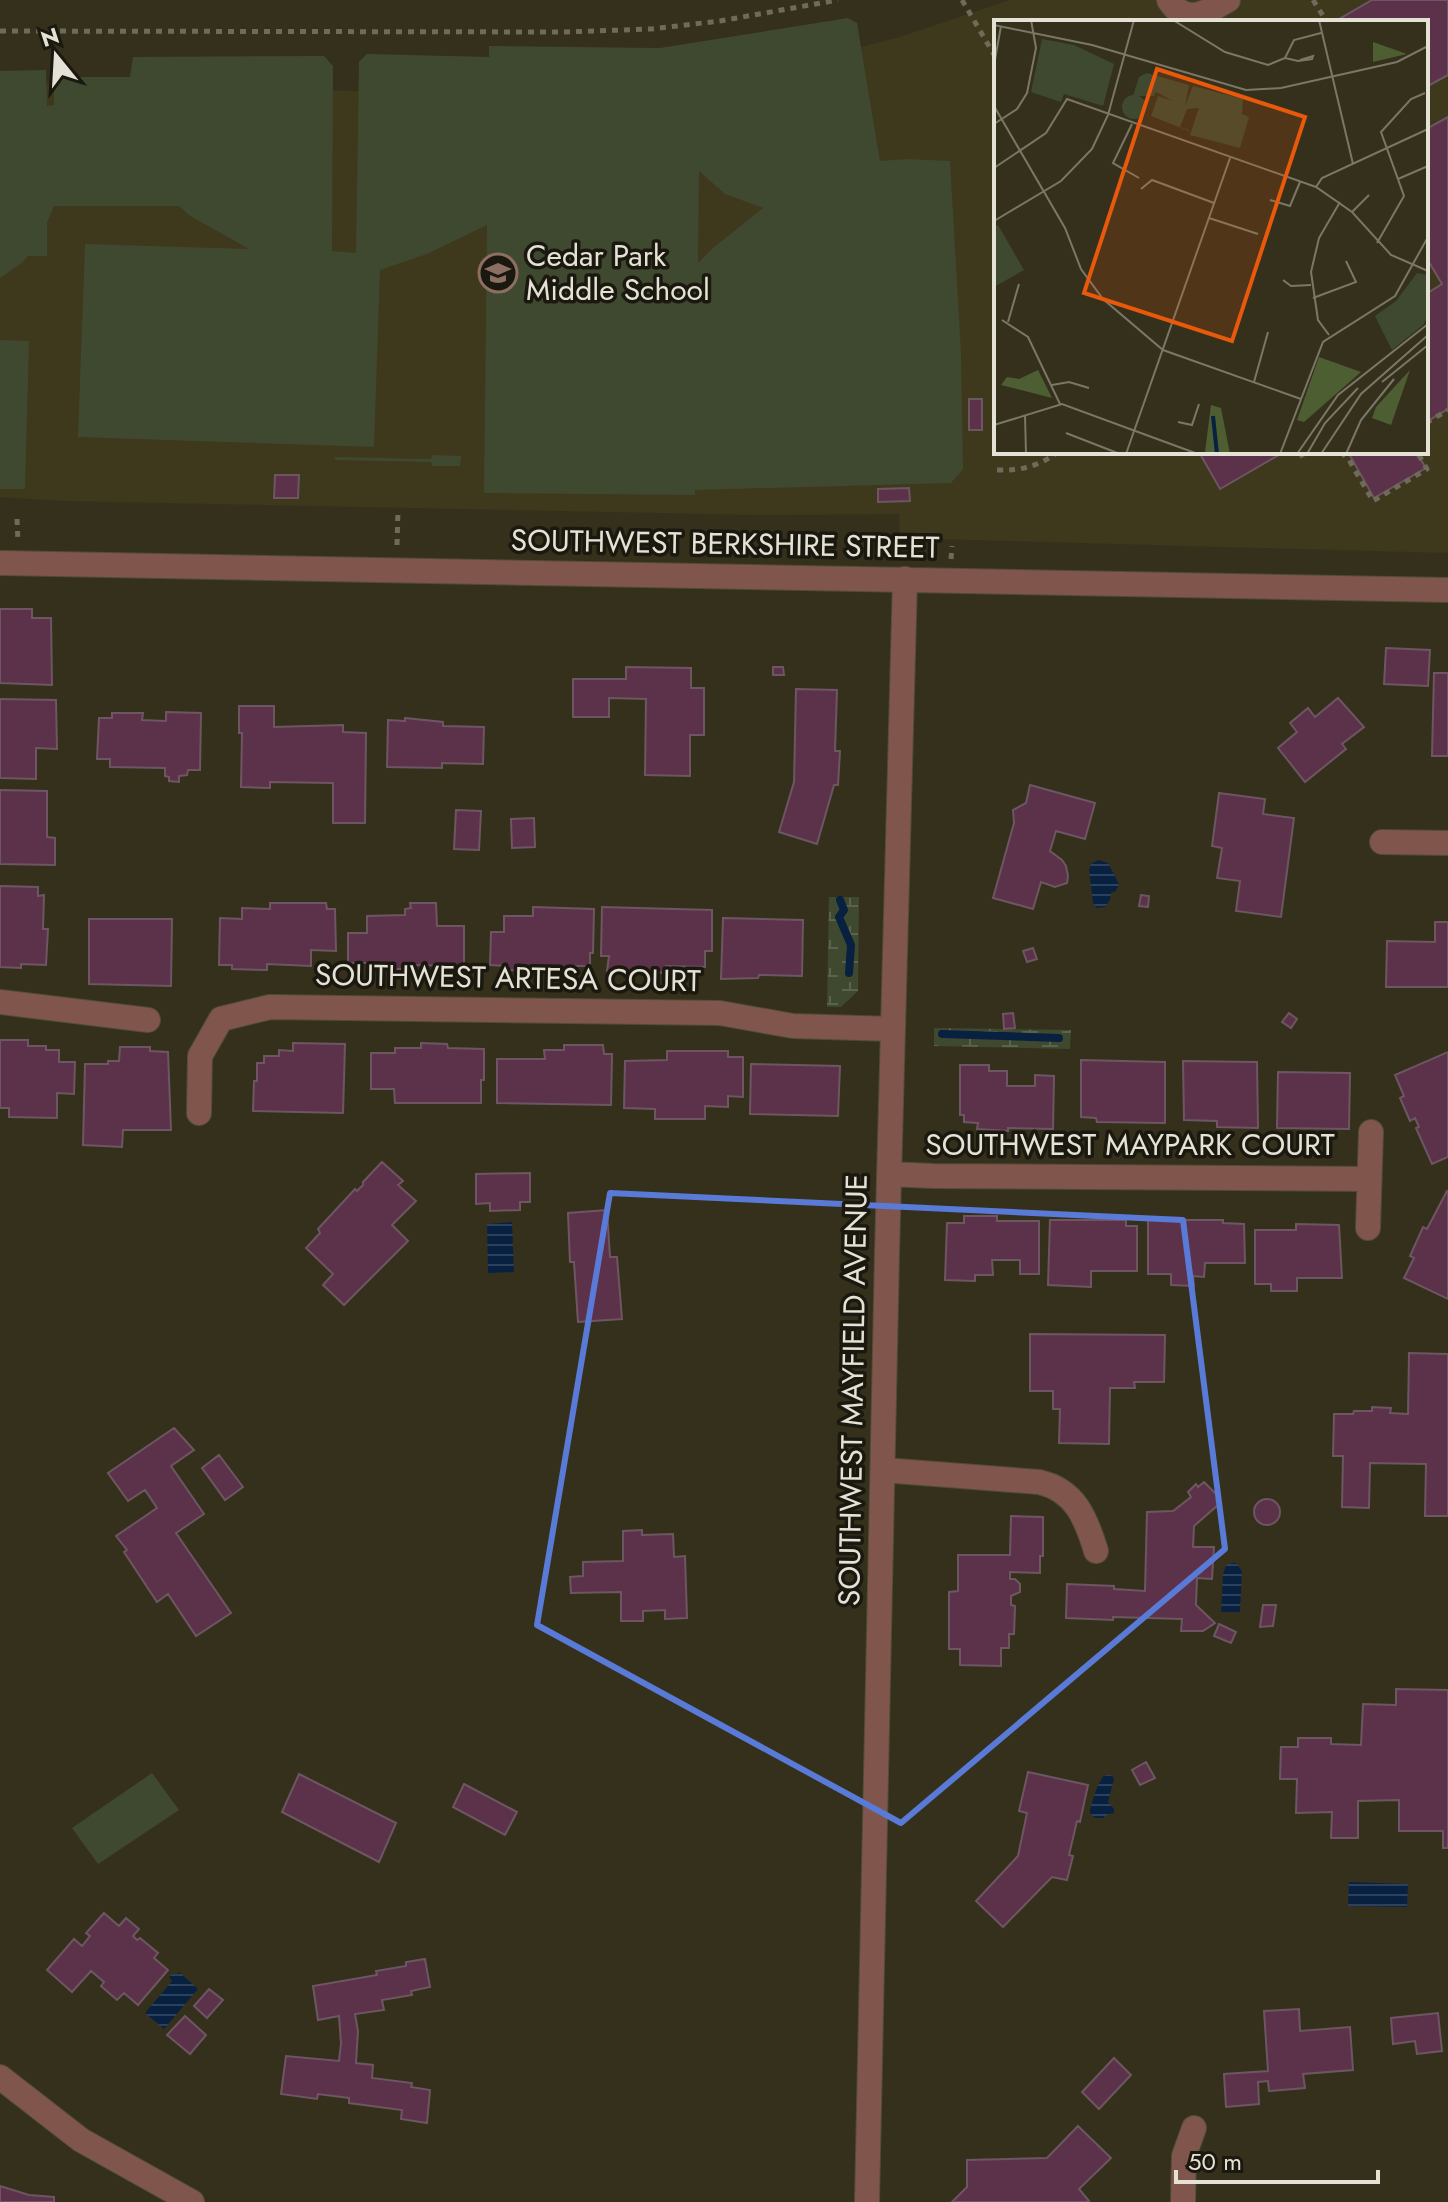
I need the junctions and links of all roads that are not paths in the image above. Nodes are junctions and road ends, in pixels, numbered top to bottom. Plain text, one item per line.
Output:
1 (1169, 0) edge
2 (1228, 0) edge
3 (0, 563) edge
4 (905, 579) junction
5 (1448, 590) edge
6 (1382, 842) dead end
7 (1448, 843) edge
8 (0, 1002) edge
9 (148, 1020) dead end
10 (893, 1029) junction
11 (199, 1113) dead end
12 (1371, 1132) dead end
13 (889, 1174) junction
14 (1369, 1179) junction
15 (1368, 1228) dead end
16 (883, 1470) junction
17 (1096, 1551) dead end
18 (0, 2077) edge
19 (1194, 2128) dead end
20 (192, 2202) edge
21 (867, 2202) edge
22 (1183, 2202) edge

1 - 2 street
3 - 4 street, SOUTHWEST BERKSHIRE STREET
4 - 5 street, SOUTHWEST BERKSHIRE STREET
4 - 10 street, SOUTHWEST MAYFIELD AVENUE
6 - 7 street
8 - 9 street
10 - 11 street, SOUTHWEST ARTESA COURT
10 - 13 street, SOUTHWEST MAYFIELD AVENUE
12 - 14 street, SOUTHWEST MAYPARK COURT
13 - 14 street, SOUTHWEST MAYPARK COURT
13 - 16 street, SOUTHWEST MAYFIELD AVENUE
14 - 15 street, SOUTHWEST MAYPARK COURT
16 - 17 street
16 - 21 street, SOUTHWEST MAYFIELD AVENUE
18 - 20 street
19 - 22 street

